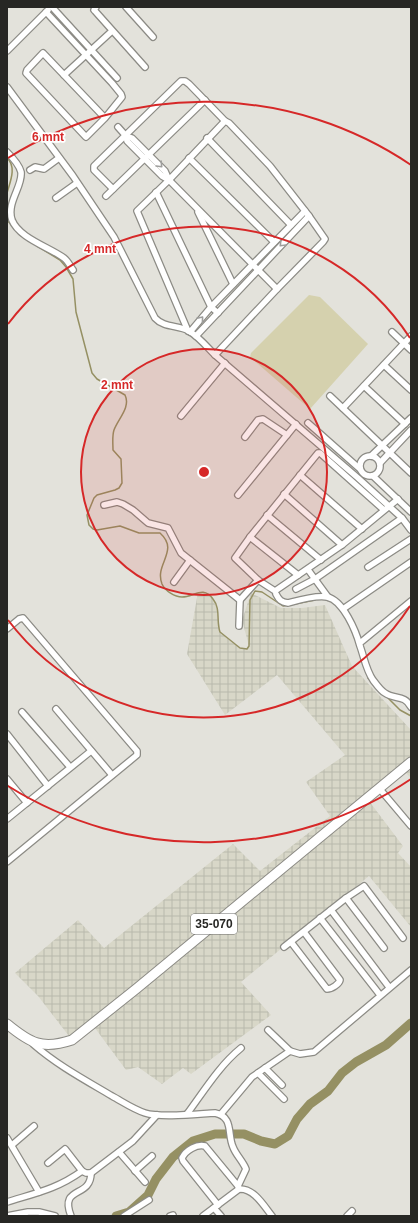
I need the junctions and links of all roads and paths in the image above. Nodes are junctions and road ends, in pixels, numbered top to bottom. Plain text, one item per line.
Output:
1 (52, 7) edge
2 (96, 7) edge
3 (126, 7) edge
4 (131, 7) edge
5 (46, 12) junction
6 (143, 26) junction
7 (112, 31) junction
8 (153, 37) dead end
9 (91, 50) junction
10 (7, 51) edge
11 (86, 55) junction
12 (146, 67) dead end
13 (64, 75) junction
14 (117, 78) dead end
15 (7, 86) edge
16 (205, 100) junction
17 (105, 118) junction
18 (225, 121) junction
19 (118, 127) dead end
20 (126, 136) junction
21 (207, 138) junction
22 (7, 152) edge
23 (147, 156) junction
24 (59, 158) junction
25 (189, 158) junction
26 (30, 170) dead end
27 (169, 180) junction
28 (77, 183) junction
29 (113, 189) junction
30 (156, 192) junction
31 (106, 196) dead end
32 (56, 198) dead end
33 (196, 208) junction
34 (305, 211) junction
35 (309, 216) junction
36 (291, 225) junction
37 (274, 242) junction
38 (252, 264) junction
39 (73, 270) dead end
40 (258, 270) junction
41 (233, 284) junction
42 (277, 289) junction
43 (211, 307) junction
44 (218, 312) junction
45 (189, 331) junction
46 (392, 332) dead end
47 (196, 336) junction
48 (411, 336) edge
49 (404, 344) junction
50 (411, 350) edge
51 (215, 355) junction
52 (225, 363) junction
53 (384, 365) junction
54 (364, 386) junction
55 (411, 390) edge
56 (330, 396) dead end
57 (343, 408) junction
58 (181, 416) dead end
59 (411, 418) edge
60 (308, 423) dead end
61 (296, 424) junction
62 (404, 424) junction
63 (315, 428) junction
64 (411, 430) edge
65 (309, 434) junction
66 (287, 435) junction
67 (245, 437) dead end
68 (383, 446) junction
69 (390, 452) junction
70 (371, 456) junction
71 (380, 463) junction
72 (361, 473) junction
73 (411, 473) edge
74 (300, 475) junction
75 (374, 476) junction
76 (284, 494) junction
77 (238, 495) dead end
78 (398, 499) junction
79 (104, 505) dead end
80 (389, 506) junction
81 (384, 510) junction
82 (411, 512) edge
83 (267, 515) junction
84 (402, 518) junction
85 (362, 529) junction
86 (411, 530) edge
87 (250, 536) junction
88 (411, 539) edge
89 (342, 545) junction
90 (190, 560) junction
91 (321, 560) junction
92 (411, 562) edge
93 (368, 567) dead end
94 (309, 571) dead end
95 (298, 576) junction
96 (315, 579) junction
97 (258, 580) junction
98 (174, 582) dead end
99 (296, 589) dead end
100 (276, 594) dead end
101 (328, 597) junction
102 (240, 600) junction
103 (411, 600) edge
104 (343, 609) junction
105 (239, 626) dead end
106 (7, 629) edge
107 (360, 643) junction
108 (411, 708) edge
109 (56, 709) dead end
110 (22, 712) dead end
111 (7, 734) edge
112 (91, 751) junction
113 (411, 762) edge
114 (70, 767) junction
115 (112, 775) junction
116 (7, 779) edge
117 (48, 786) junction
118 (380, 788) junction
119 (27, 803) junction
120 (7, 819) edge
121 (411, 826) edge
122 (7, 862) edge
123 (346, 898) junction
124 (330, 910) junction
125 (320, 918) junction
126 (304, 932) junction
127 (404, 938) dead end
128 (291, 942) junction
129 (284, 947) dead end
130 (384, 948) dead end
131 (411, 970) edge
132 (389, 987) junction
133 (380, 995) junction
134 (7, 1024) edge
135 (268, 1030) dead end
136 (32, 1042) junction
137 (241, 1048) dead end
138 (290, 1051) junction
139 (265, 1068) junction
140 (258, 1072) junction
141 (282, 1085) dead end
142 (284, 1099) dead end
143 (187, 1114) junction
144 (221, 1114) junction
145 (156, 1115) junction
146 (34, 1126) dead end
147 (7, 1138) edge
148 (12, 1145) junction
149 (118, 1152) junction
150 (152, 1156) dead end
151 (48, 1164) dead end
152 (82, 1171) junction
153 (135, 1171) junction
154 (91, 1173) junction
155 (145, 1182) dead end
156 (239, 1188) junction
157 (40, 1192) junction
158 (149, 1200) dead end
159 (7, 1202) edge
160 (216, 1206) junction
161 (352, 1211) dead end
162 (7, 1216) edge
163 (55, 1216) edge
164 (71, 1216) edge
165 (124, 1216) edge
166 (203, 1216) edge
167 (221, 1216) edge
168 (272, 1216) edge
169 (347, 1216) edge

1 - 5 street
1 - 9 street
2 - 7 street
3 - 6 street
4 - 6 street
5 - 10 street
5 - 11 street
6 - 8 street
7 - 9 street
7 - 12 street
9 - 11 street
9 - 14 street
11 - 13 street
11 - 17 street
13 - 17 street
13 - 17 street
15 - 24 street
16 - 18 street
16 - 20 street
16 - 23 street
18 - 21 street
18 - 34 street
19 - 20 street
20 - 23 street
20 - 29 street
21 - 25 street
21 - 36 street
22 - 39 street
23 - 27 street
23 - 29 street
24 - 26 street
24 - 28 street
25 - 27 street
25 - 37 street
27 - 30 street
27 - 33 street
28 - 32 street
28 - 45 street
29 - 31 street
30 - 43 street
30 - 45 street
33 - 38 street
33 - 41 street
34 - 35 street
34 - 36 street
35 -> 40 street
35 - 42 street
36 - 37 street
37 - 38 street
38 - 40 street
38 - 41 street
40 - 42 street
40 - 44 street
41 - 43 street
42 - 51 street
43 - 44 street
45 -> 43 street
44 - 47 street
45 - 47 street
46 - 49 street
47 - 51 street
48 - 49 street
49 - 50 street
49 - 53 street
51 - 52 street
52 - 58 street
52 - 61 street
53 - 54 street
53 - 55 street
54 - 57 street
54 - 62 street
56 - 57 street
57 - 68 street
59 - 62 street
60 - 63 street
61 - 65 street
61 - 66 street
62 - 68 street
63 - 65 street
63 - 72 street
64 - 69 street
65 - 72 street
66 - 67 street
66 - 77 street
68 - 69 street
68 - 70 street
69 - 71 street
69 - 73 street
70 - 71 street
70 - 72 street
71 - 75 street
72 - 75 street
72 - 80 street
74 - 76 street
74 - 81 street
74 - 85 street
75 - 78 street
76 - 83 street
76 - 89 street
78 - 80 street
78 - 82 street
79 - 90 street
80 - 81 street
80 - 84 street
81 - 85 street
83 - 87 street
83 - 91 street
84 - 86 street
84 - 96 street
85 - 89 street
87 - 95 street
87 - 97 street
88 - 93 street
89 - 91 street
90 - 98 street
90 - 102 street
91 - 95 street
92 - 104 street
94 - 96 street
95 - 97 street
96 - 99 street
96 - 101 street
97 - 102 street
100 - 101 street
101 - 104 street
102 - 105 street
103 - 107 street
104 - 107 street
106 - 115 street
107 - 108 street
109 - 112 street
110 - 114 street
111 - 117 street
112 - 114 street
112 - 115 street
113 - 118 main road, 35-070
114 - 117 street
115 - 122 street
116 - 119 street
117 - 119 street
118 - 121 street
118 - 136 main road, 35-070
119 - 120 street
123 - 124 street
123 - 127 street
123 - 130 street
124 - 125 street
124 - 132 street
125 - 126 street
125 - 133 street
126 - 128 street
126 - 128 street
128 - 129 street
131 - 132 street
132 - 133 street
133 - 138 street
134 - 136 main road, 35-070
135 - 138 street
136 - 145 street
137 - 143 street
138 - 139 street
139 - 140 street
139 - 141 street
140 - 142 street
140 - 144 street
143 - 144 street
143 - 145 street
144 - 156 street
145 - 149 street
146 - 148 street
147 - 148 street
148 - 157 street
149 - 153 street
149 - 154 street
150 - 153 street
151 - 152 street
152 - 154 street
152 - 157 street
153 - 155 street
154 - 164 street
156 - 160 street
156 - 160 street
156 - 168 street
157 - 159 street
158 - 165 street
160 - 166 street
160 - 167 street
161 - 169 street
162 - 163 street

